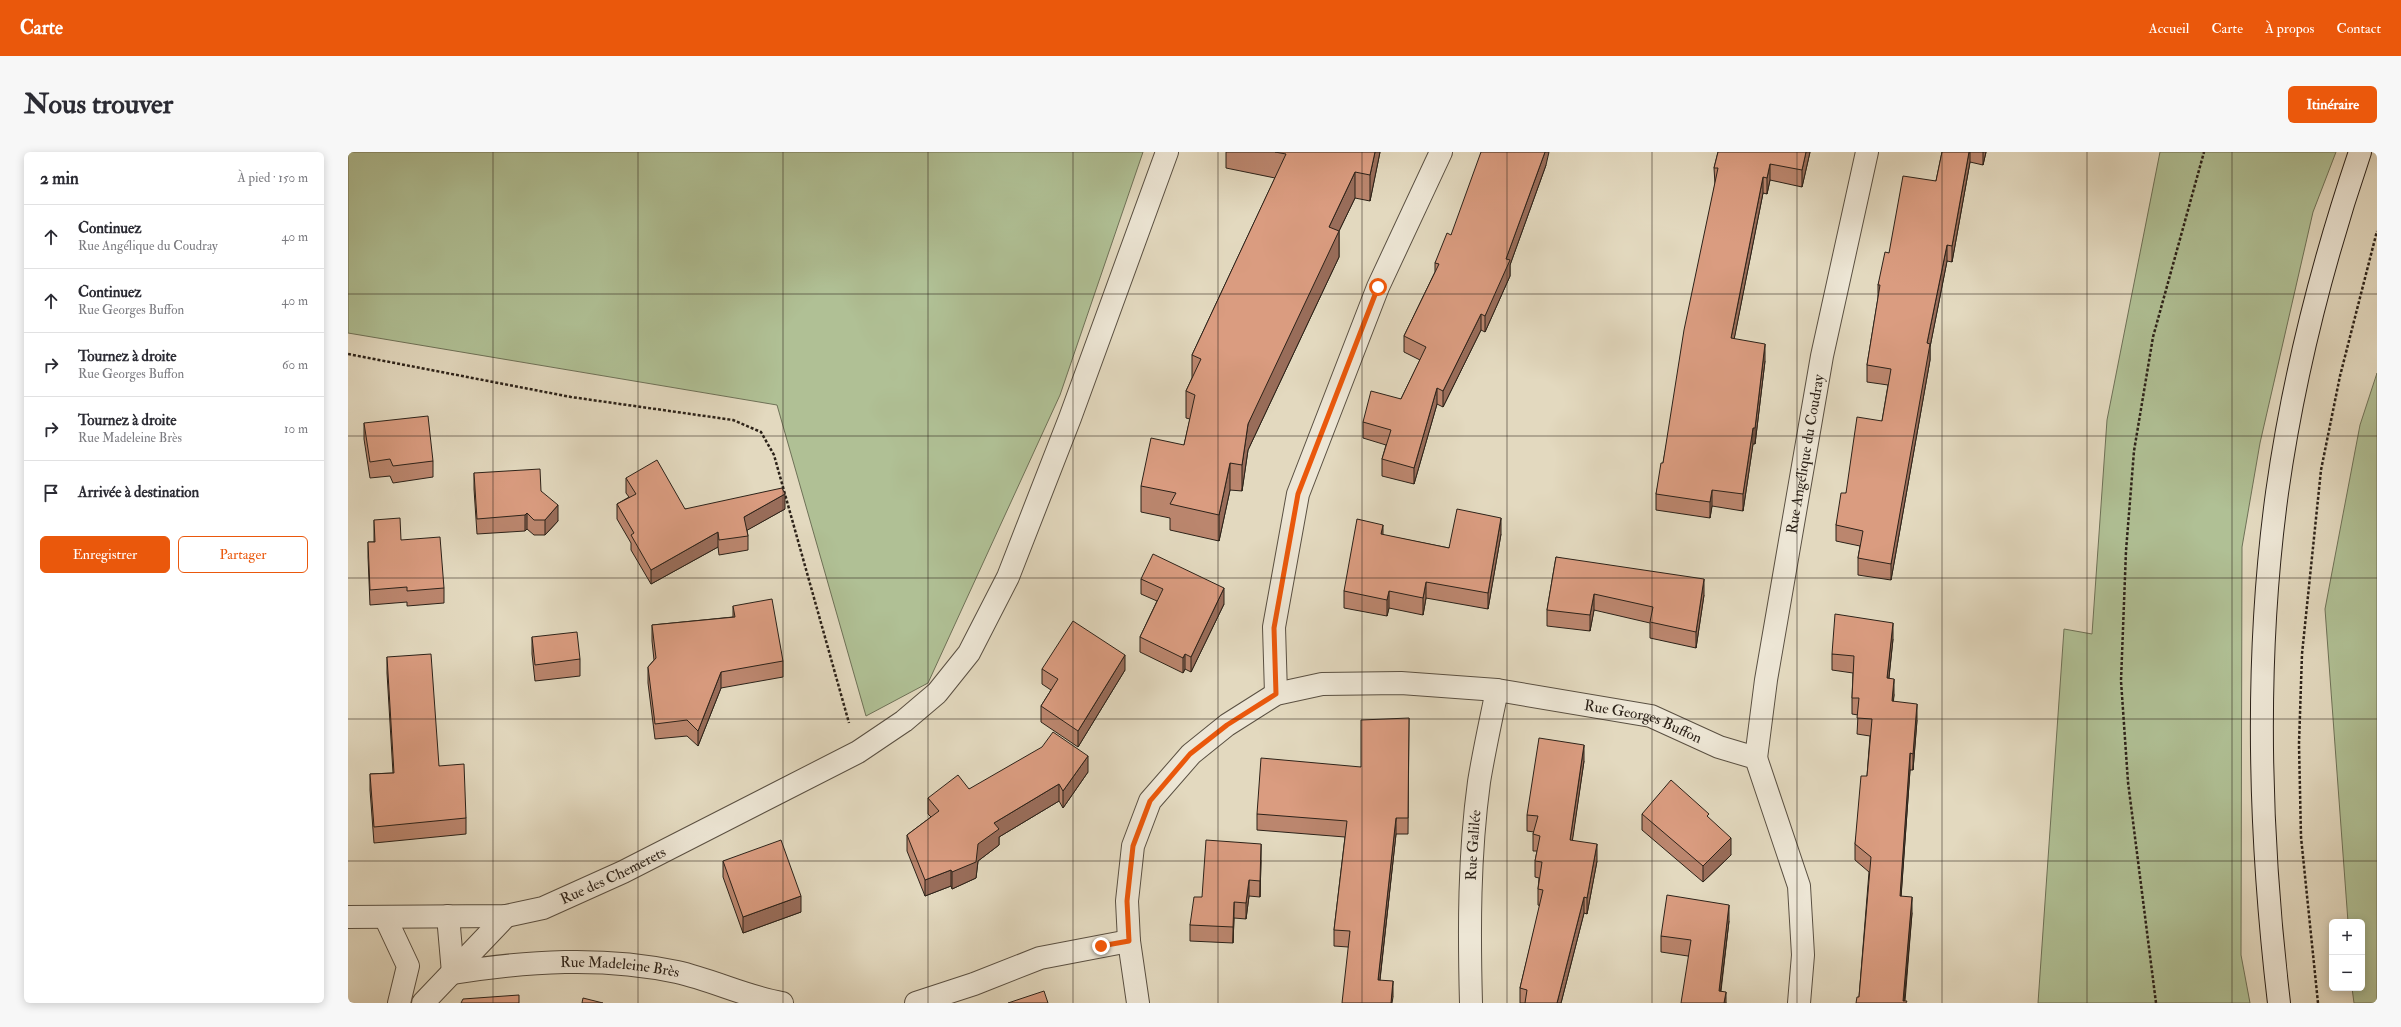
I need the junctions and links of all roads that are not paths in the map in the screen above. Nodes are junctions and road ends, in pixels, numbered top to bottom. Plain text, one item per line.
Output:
1 (1167, 152) edge
2 (1441, 152) edge
3 (1867, 152) edge
4 (2360, 152) edge
5 (1498, 690) junction
6 (1276, 694) junction
7 (1756, 758) junction
8 (448, 916) junction
9 (506, 916) junction
10 (348, 917) edge
11 (385, 917) junction
12 (1129, 941) junction
13 (453, 973) junction
14 (399, 1003) edge
15 (423, 1003) edge
16 (782, 1003) edge
17 (916, 1003) edge
18 (1138, 1003) edge
19 (1471, 1003) edge
20 (1799, 1003) edge
21 (2279, 1003) edge

1 - 9 street, Rue des Chemerets
2 - 6 street
3 - 7 street, Rue Angélique du Coudray
4 - 21 street
5 - 6 street, Rue Georges Buffon
5 - 7 street, Rue Georges Buffon
5 - 19 street, Rue Galilée
6 - 12 street, Rue Georges Buffon
7 - 20 street
8 - 9 street, Rue des Chemerets
8 - 11 street, Rue des Chemerets
8 - 13 street
9 - 13 street
10 - 11 street, Rue des Chemerets
11 - 14 street
12 - 17 street
12 - 18 street, Rue Georges Buffon
13 - 15 street
13 - 16 street, Rue Madeleine Brès

